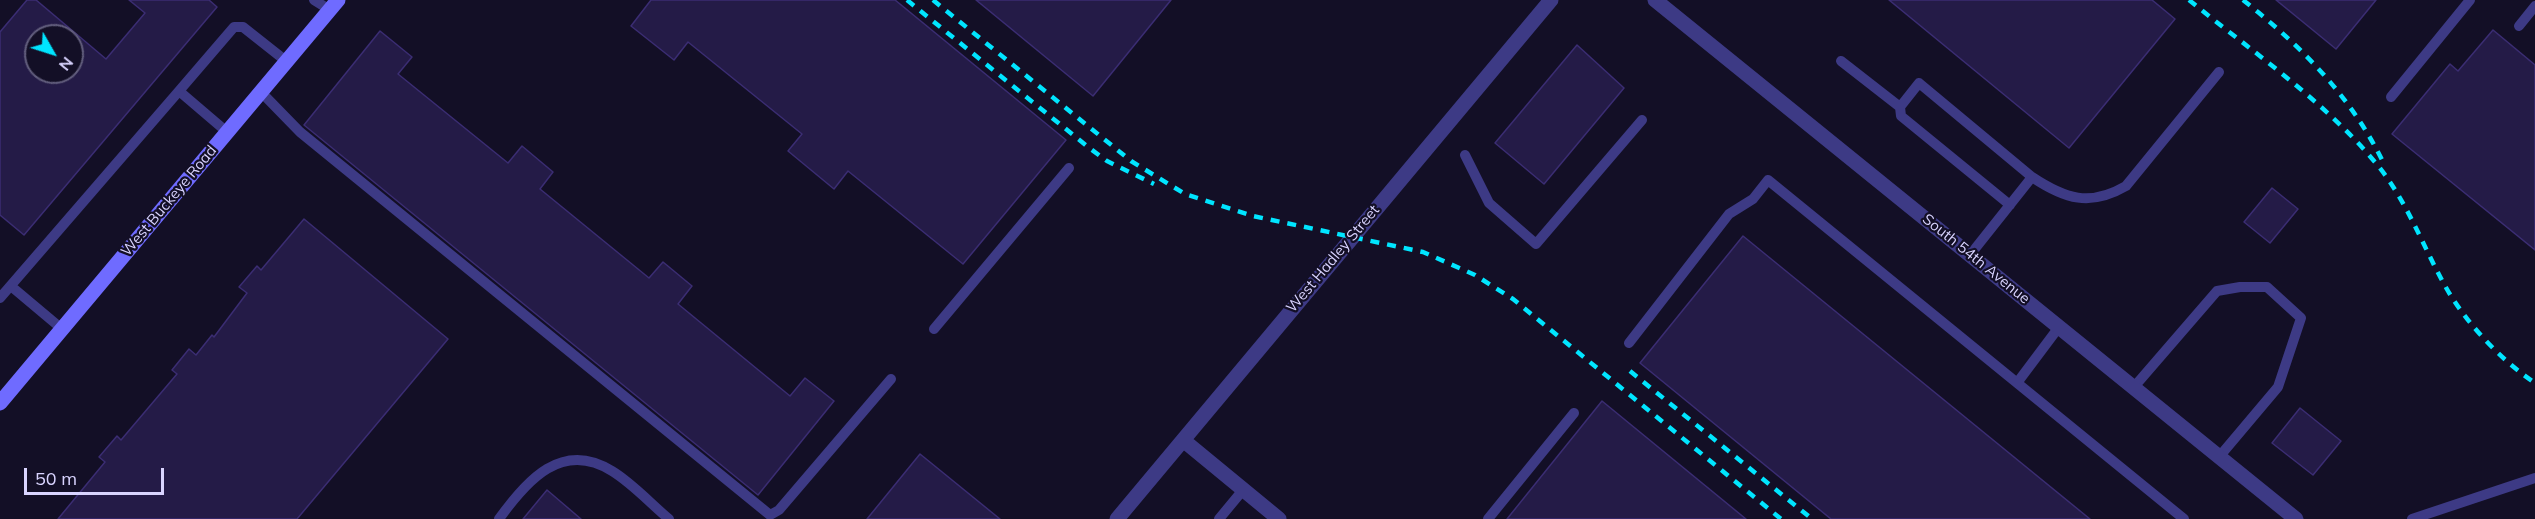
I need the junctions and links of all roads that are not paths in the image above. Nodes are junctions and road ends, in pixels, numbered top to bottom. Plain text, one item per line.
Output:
1 (314, 0) edge
2 (1551, 0) edge
3 (1655, 0) edge
4 (2470, 0) edge
5 (334, 5) edge
6 (2535, 6) edge
7 (2519, 26) dead end
8 (286, 61) junction
9 (1841, 61) dead end
10 (2219, 72) dead end
11 (179, 91) junction
12 (261, 92) junction
13 (2391, 97) dead end
14 (1900, 107) junction
15 (1642, 120) dead end
16 (227, 132) junction
17 (1465, 155) dead end
18 (1069, 168) dead end
19 (2032, 177) junction
20 (2010, 205) junction
21 (1970, 255) junction
22 (12, 287) junction
23 (0, 298) edge
24 (2059, 327) junction
25 (62, 329) junction
26 (934, 329) dead end
27 (1629, 343) dead end
28 (891, 379) dead end
29 (2017, 383) junction
30 (2134, 387) junction
31 (1, 401) edge
32 (1574, 413) dead end
33 (1183, 440) junction
34 (2219, 457) junction
35 (2535, 478) edge
36 (1243, 490) junction
37 (499, 519) edge
38 (669, 519) edge
39 (1117, 519) edge
40 (1219, 519) edge
41 (1279, 519) edge
42 (1488, 519) edge
43 (2184, 519) edge
44 (2296, 519) edge
45 (2412, 519) edge

1 - 5 lane
2 - 33 street, West Hadley Street
3 - 21 street, South 54th Avenue
4 - 13 lane
5 - 8 main road, West Buckeye Road
6 - 7 lane
8 - 11 lane
8 - 12 main road, West Buckeye Road
9 - 14 lane
10 - 19 lane
11 - 16 lane
11 - 22 lane
12 - 16 main road, West Buckeye Road
12 - 28 lane
14 - 19 lane
14 - 20 lane
15 - 17 lane
16 - 25 main road, West Buckeye Road
18 - 26 lane
19 - 20 lane
20 - 21 lane
21 - 24 street, South 54th Avenue
22 - 23 lane
22 - 25 lane
24 - 29 lane
24 - 30 street, South 54th Avenue
25 - 31 main road, West Buckeye Road
27 - 29 lane
29 - 43 lane
30 - 34 street, South 54th Avenue
30 - 34 lane
32 - 42 lane
33 - 36 street
33 - 39 street, West Hadley Street
34 - 44 street, South 54th Avenue
35 - 45 lane
36 - 40 lane
36 - 41 street
37 - 38 lane

